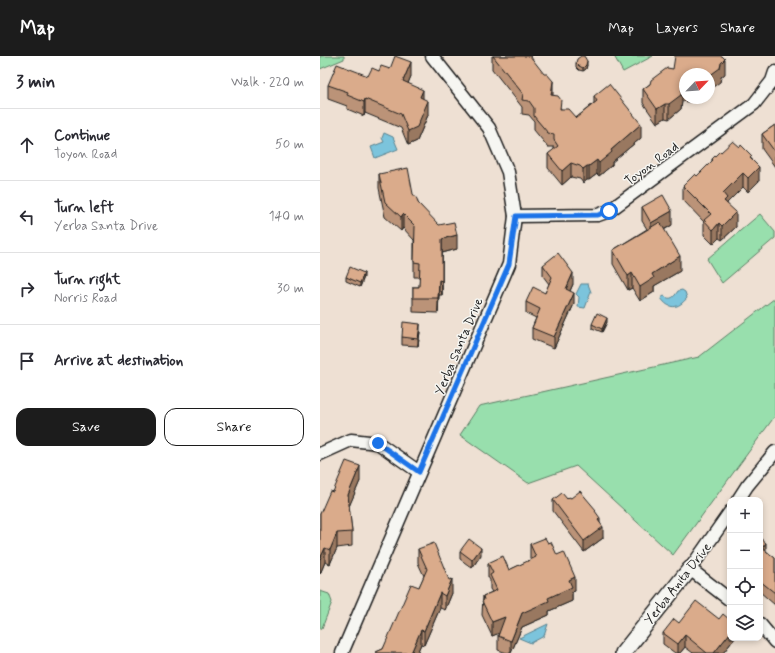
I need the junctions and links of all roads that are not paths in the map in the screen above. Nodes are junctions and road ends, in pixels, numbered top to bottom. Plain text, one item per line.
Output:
1 (432, 56) edge
2 (775, 72) edge
3 (516, 216) junction
4 (775, 452) edge
5 (320, 454) edge
6 (419, 472) junction
7 (740, 497) edge
8 (727, 516) edge
9 (690, 569) junction
10 (727, 598) edge
11 (763, 628) edge
12 (775, 642) edge
13 (342, 653) edge
14 (623, 653) edge

1 - 3 street, Yerba Santa Drive
2 - 3 street, Toyon Road
3 - 6 street, Yerba Santa Drive
4 - 7 street
5 - 6 street
6 - 13 street, Yerba Santa Drive
8 - 9 street, Yerba Anita Drive
9 - 10 street
9 - 14 street, Yerba Anita Drive
11 - 12 street

